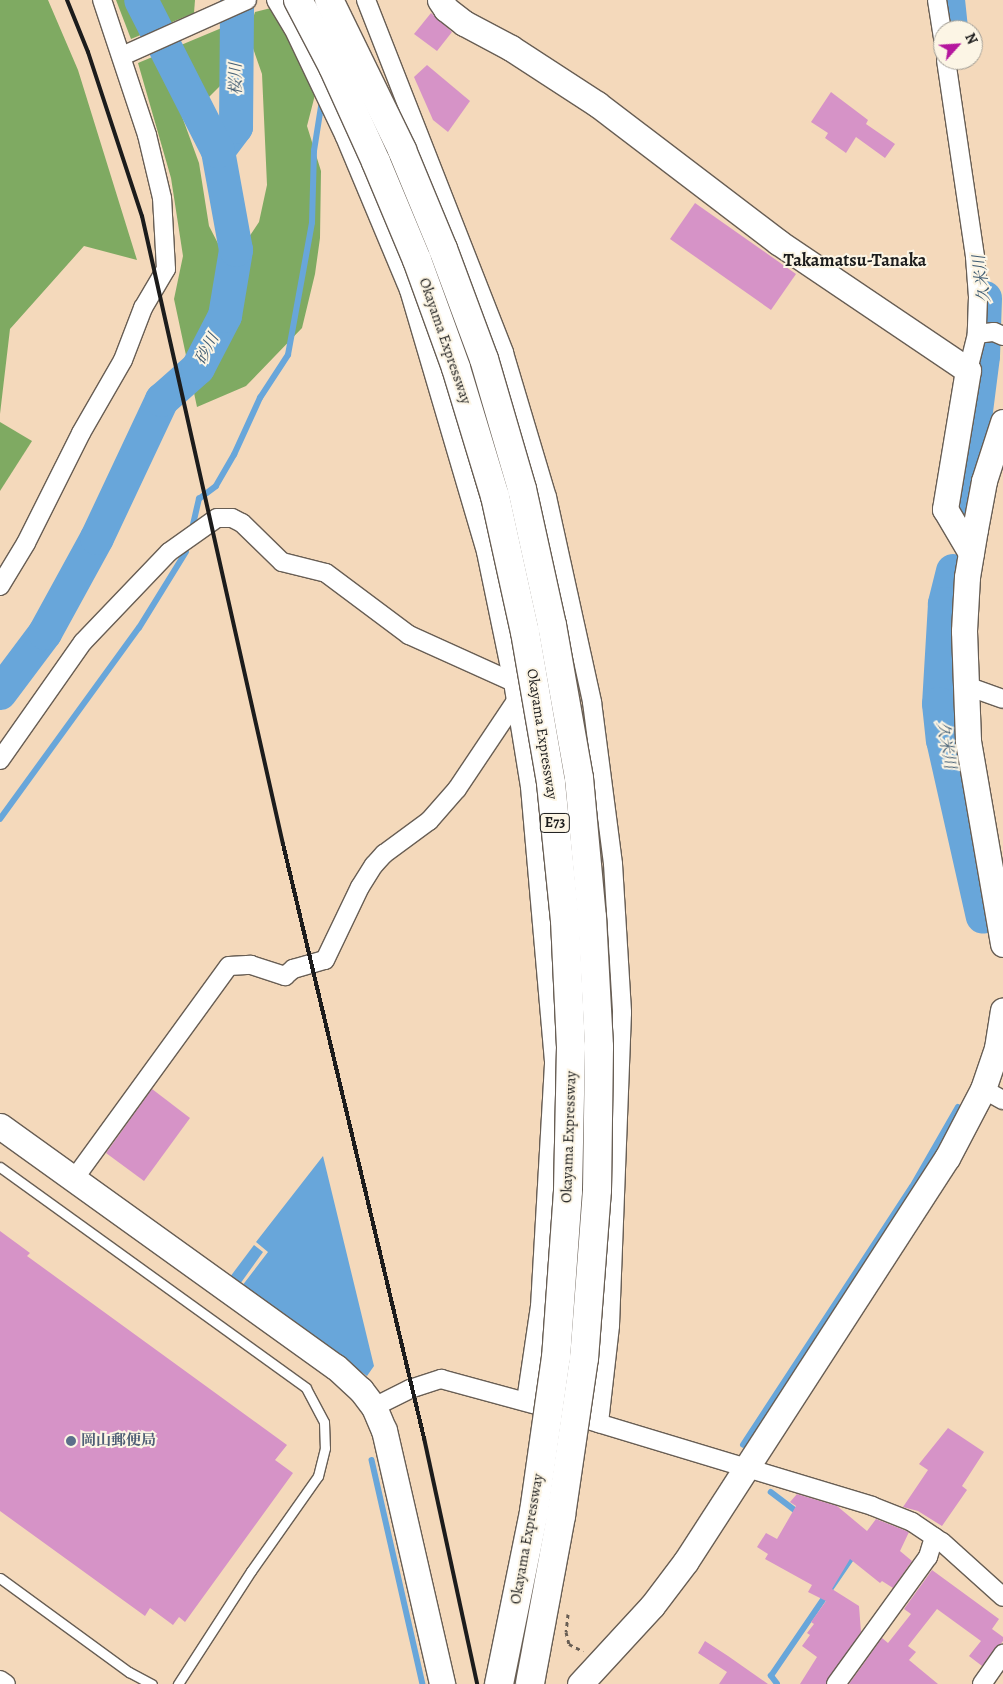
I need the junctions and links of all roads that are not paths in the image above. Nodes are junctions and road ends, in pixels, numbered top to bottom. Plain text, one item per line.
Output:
1 (102, 0) edge
2 (247, 0) edge
3 (276, 0) edge
4 (298, 0) edge
5 (329, 0) edge
6 (366, 0) edge
7 (440, 0) edge
8 (937, 0) edge
9 (940, 20) edge
10 (122, 56) junction
11 (947, 70) edge
12 (989, 334) edge
13 (968, 370) junction
14 (1003, 422) edge
15 (971, 553) junction
16 (0, 586) edge
17 (513, 682) junction
18 (964, 685) junction
19 (1003, 699) edge
20 (516, 701) junction
21 (0, 760) edge
22 (1003, 944) edge
23 (1003, 1010) edge
24 (993, 1094) edge
25 (0, 1126) edge
26 (0, 1167) edge
27 (74, 1179) junction
28 (526, 1401) junction
29 (374, 1407) junction
30 (599, 1424) junction
31 (744, 1468) junction
32 (934, 1537) junction
33 (0, 1578) edge
34 (1003, 1597) edge
35 (1003, 1654) edge
36 (0, 1680) edge
37 (6, 1684) edge
38 (152, 1684) edge
39 (178, 1684) edge
40 (442, 1684) edge
41 (499, 1684) edge
42 (530, 1684) edge
43 (580, 1684) edge
44 (836, 1684) edge
45 (982, 1684) edge

1 - 10 street
2 - 10 street
3 - 17 street
4 - 41 highway, Okayama Expressway / E73, bridge
5 - 42 highway, Okayama Expressway / E73, bridge
6 - 30 street
7 - 13 street
8 - 9 street
10 - 16 street
11 - 12 street
12 - 13 street
13 - 15 street
14 - 15 street
15 - 18 street
17 - 20 street
17 - 21 street
18 - 19 street
18 - 22 street
20 - 27 street
20 - 28 street
23 - 24 street
24 - 31 street
25 - 27 street
26 - 39 lane
27 - 29 street
28 - 29 street
28 - 30 street
29 - 40 street
30 - 31 street
31 - 32 street
31 - 43 street
32 - 34 street
32 - 44 street
33 - 38 lane
35 - 45 street
36 - 37 street

